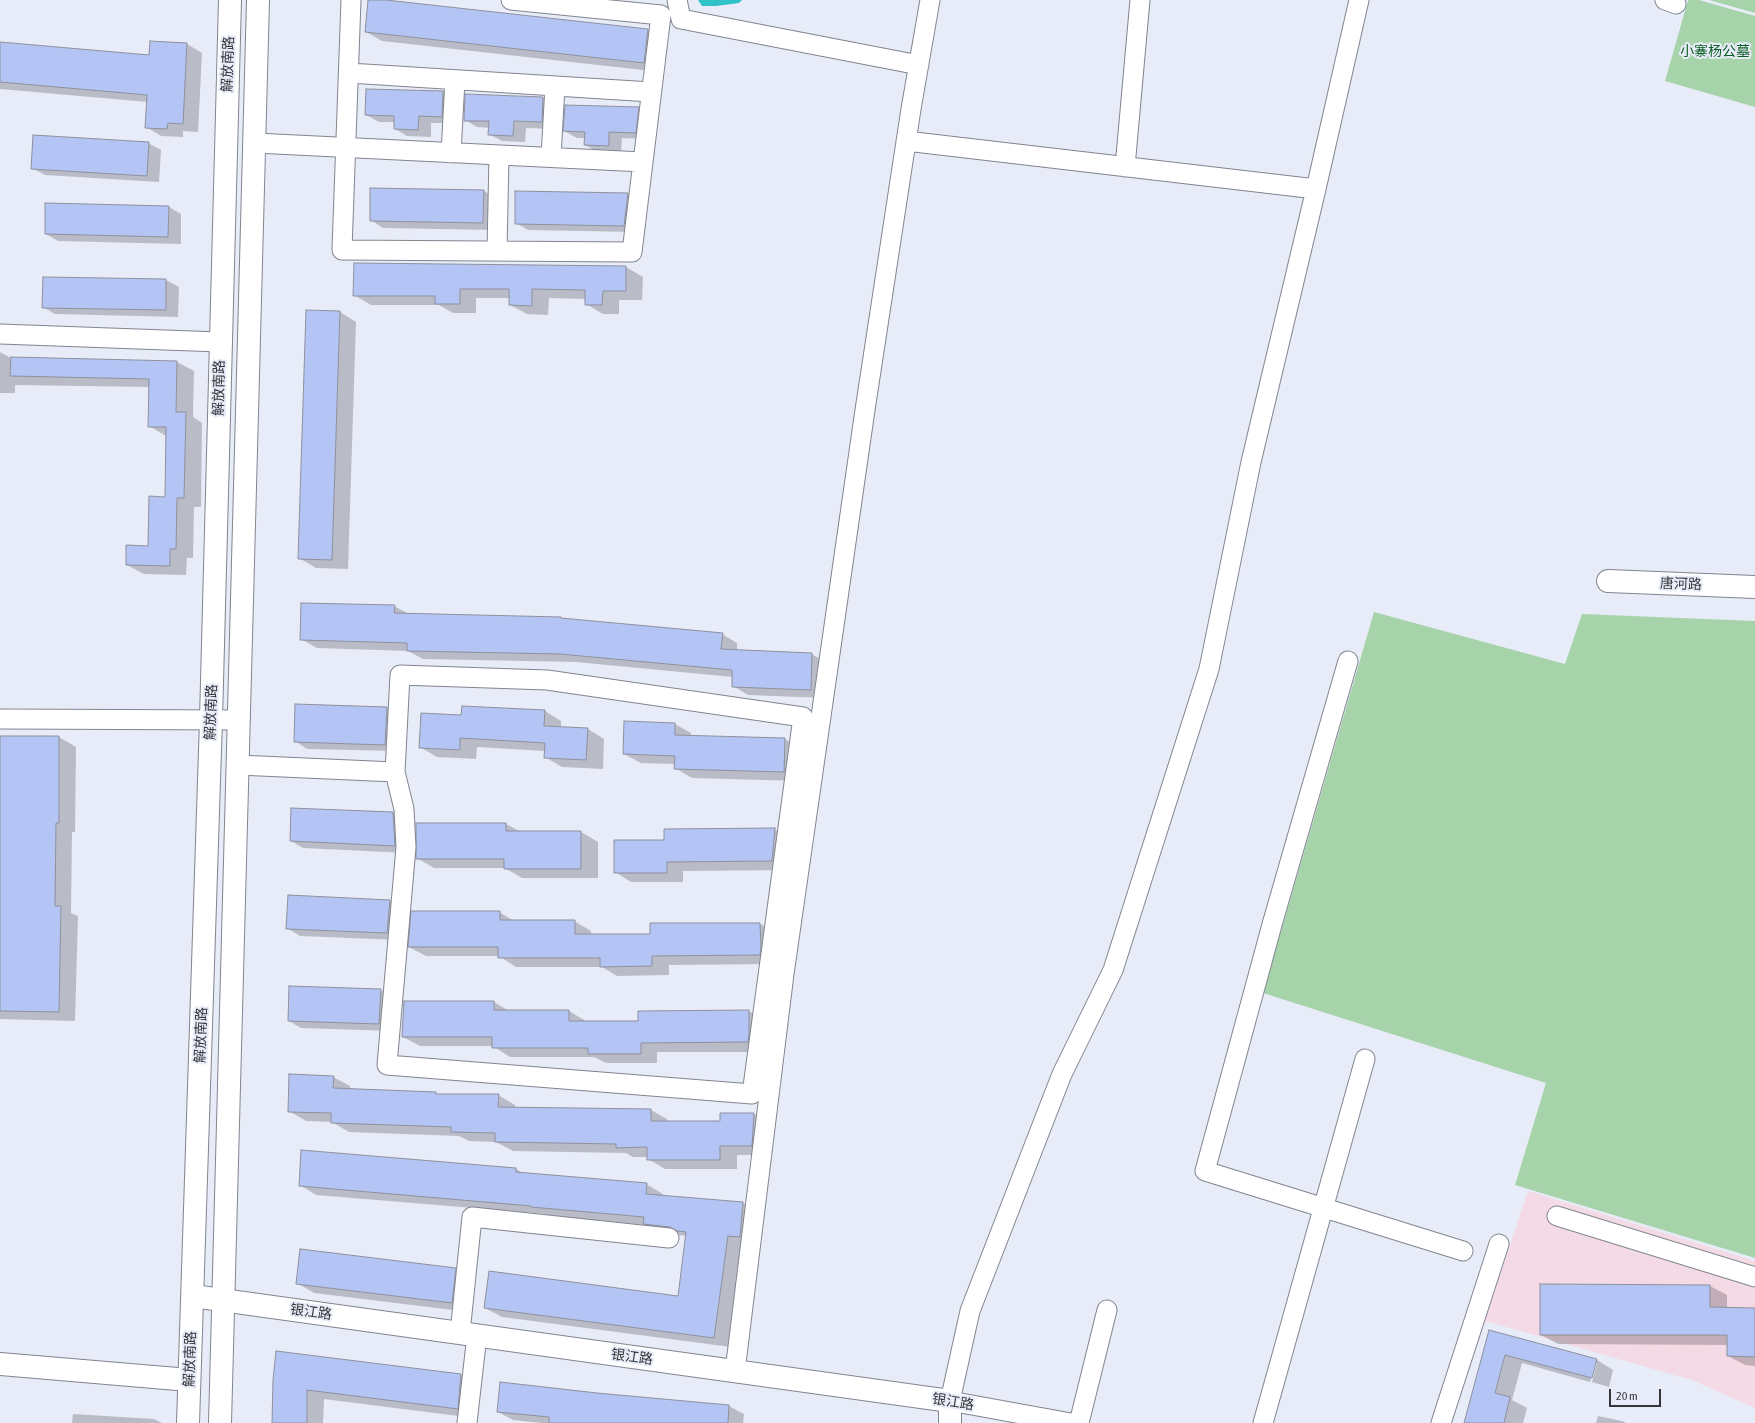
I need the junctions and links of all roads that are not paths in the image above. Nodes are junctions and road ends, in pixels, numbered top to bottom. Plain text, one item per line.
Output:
1 (230, 0) edge
2 (258, 0) edge
3 (351, 0) edge
4 (511, 0) edge
5 (677, 0) edge
6 (930, 0) edge
7 (1140, 0) edge
8 (1359, 0) edge
9 (919, 65) junction
10 (349, 73) junction
11 (455, 80) junction
12 (554, 86) junction
13 (651, 92) junction
14 (906, 141) junction
15 (254, 143) junction
16 (345, 147) junction
17 (451, 152) junction
18 (499, 155) junction
19 (551, 158) junction
20 (643, 162) junction
21 (1125, 167) junction
22 (1316, 189) junction
23 (497, 251) junction
24 (0, 334) edge
25 (220, 342) junction
26 (1608, 581) dead end
27 (1755, 587) edge
28 (1348, 661) dead end
29 (0, 719) edge
30 (211, 720) junction
31 (240, 720) junction
32 (238, 766) junction
33 (395, 772) junction
34 (1365, 1059) dead end
35 (1323, 1207) junction
36 (1557, 1216) dead end
37 (669, 1238) dead end
38 (1499, 1244) dead end
39 (1463, 1251) dead end
40 (1755, 1277) edge
41 (192, 1296) junction
42 (224, 1300) junction
43 (1107, 1310) dead end
44 (468, 1334) junction
45 (0, 1364) edge
46 (735, 1371) junction
47 (189, 1380) junction
48 (950, 1401) junction
49 (188, 1423) edge
50 (220, 1423) edge
51 (468, 1423) edge
52 (950, 1423) edge
53 (1071, 1423) edge
54 (1079, 1423) edge
55 (1263, 1423) edge
56 (1441, 1423) edge

1 - 25 main road, 解放南路
2 - 15 main road, 解放南路
3 - 10 street
4 - 13 street
5 - 9 street
6 - 9 street
7 - 21 street
8 - 22 street
9 - 14 street
10 - 11 street
10 - 16 street
11 - 12 street
11 - 17 street
12 - 13 street
12 - 19 street
13 - 20 street
14 - 21 street
14 - 46 street
15 - 16 street
15 - 31 main road, 解放南路
16 - 17 street
16 - 23 street
17 - 18 street
18 - 19 street
18 - 23 street
19 - 20 street
20 - 23 street
21 - 22 street
22 - 48 street
24 - 25 street
25 - 30 main road, 解放南路
26 - 27 main road, 唐河路
28 - 35 street
29 - 30 street
30 - 31 street
30 - 41 main road, 解放南路
31 - 32 main road, 解放南路
32 - 33 street
32 - 42 main road, 解放南路
33 - 33 street
34 - 35 street
35 - 39 street
35 - 55 street
36 - 40 street
37 - 44 street
38 - 56 street
41 - 42 main road, 银江路
41 - 47 main road, 解放南路
42 - 44 main road, 银江路
42 - 50 main road, 解放南路
43 - 54 street
44 - 46 main road, 银江路
44 - 51 street
45 - 47 main road
46 - 48 main road, 银江路
47 - 49 main road, 解放南路
48 - 52 main road
48 - 53 street, 银江路

